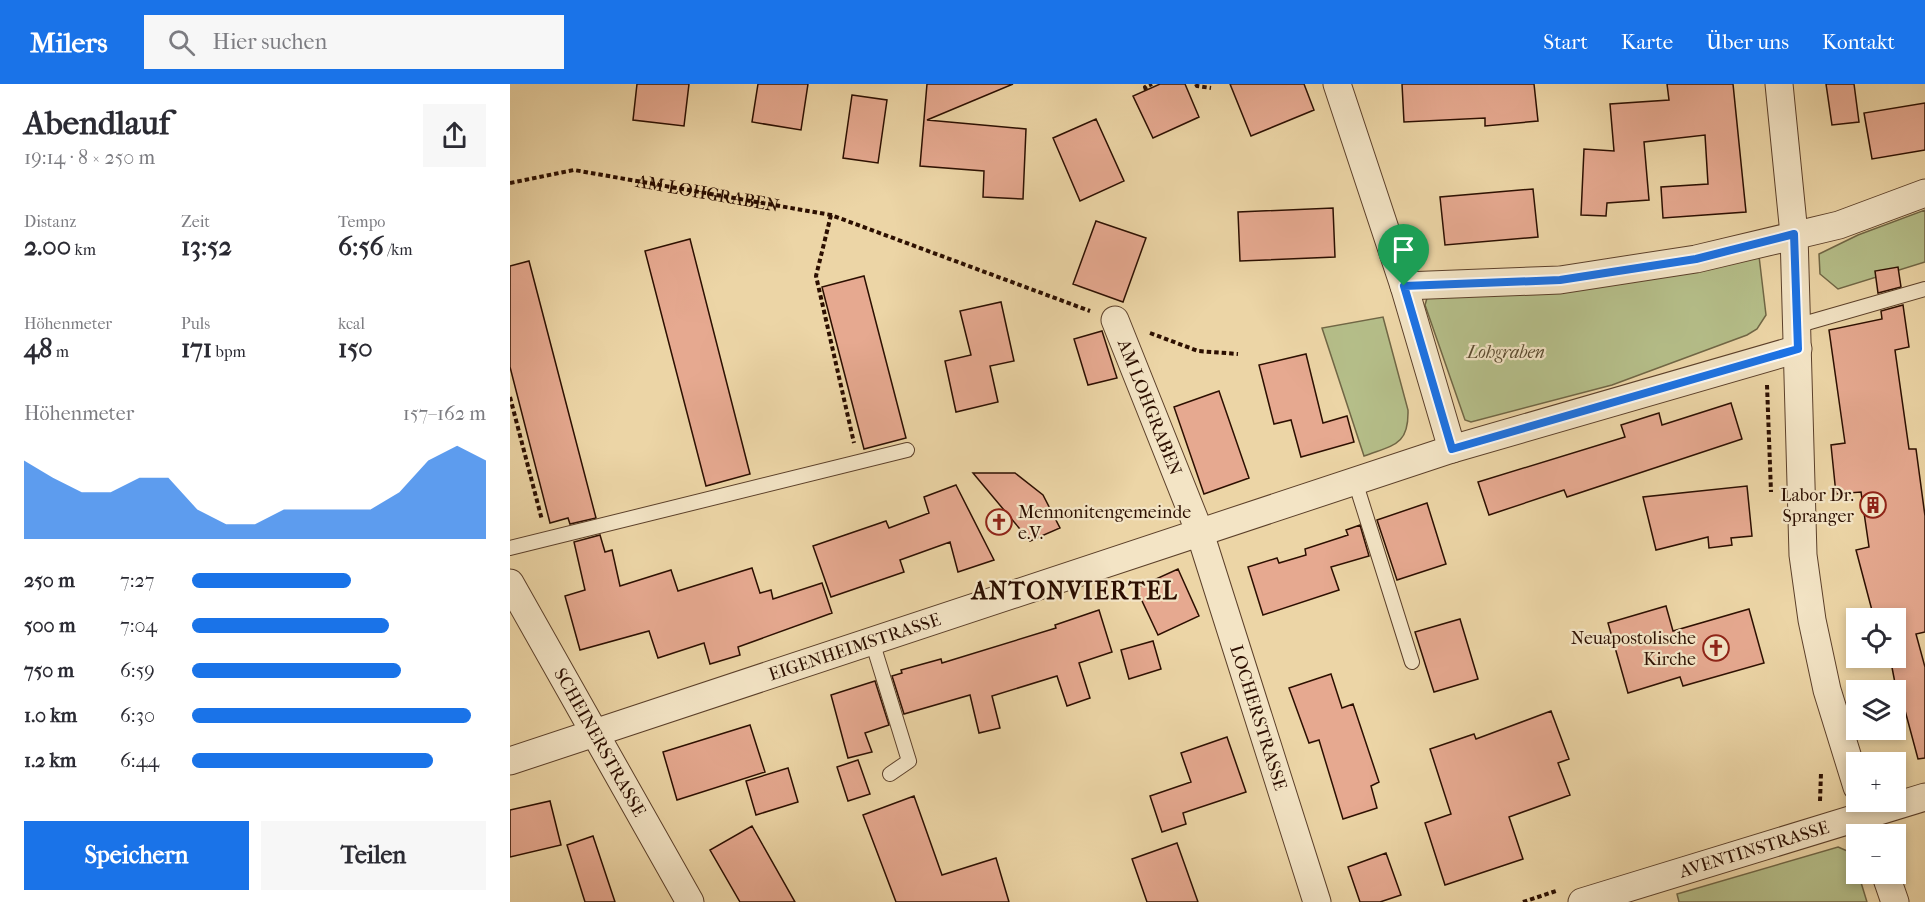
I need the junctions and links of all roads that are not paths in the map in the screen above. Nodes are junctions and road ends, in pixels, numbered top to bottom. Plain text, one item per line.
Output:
1 (1336, 84) edge
2 (1779, 84) edge
3 (1925, 193) edge
4 (1794, 234) junction
5 (1404, 286) junction
6 (1925, 289) edge
7 (1115, 320) road end
8 (1797, 337) junction
9 (1452, 449) junction
10 (907, 450) dead end
11 (1355, 482) junction
12 (1200, 533) junction
13 (510, 548) edge
14 (510, 583) edge
15 (872, 641) junction
16 (1412, 662) dead end
17 (596, 732) junction
18 (1846, 752) edge
19 (510, 761) edge
20 (890, 774) dead end
21 (1925, 797) edge
22 (1866, 817) edge
23 (1889, 884) edge
24 (1631, 895) edge
25 (690, 902) edge
26 (1317, 902) edge
27 (1582, 902) edge
28 (1895, 902) edge

1 - 5 street
2 - 4 street
3 - 4 street
4 - 5 street
4 - 8 street
5 - 9 street
6 - 8 lane
7 - 12 street, AM LOHGRABEN
8 - 9 street
8 - 18 street
9 - 11 street
10 - 13 lane
11 - 12 street
11 - 16 lane
12 - 15 street, EIGENHEIMSTRASSE
12 - 26 street, LOCHERSTRASSE
14 - 17 street, SCHEINERSTRASSE
15 - 17 street, EIGENHEIMSTRASSE
15 - 20 lane
17 - 19 street, EIGENHEIMSTRASSE
17 - 25 street, SCHEINERSTRASSE
21 - 22 street, AVENTINSTRASSE
22 - 24 street, AVENTINSTRASSE
23 - 28 street
24 - 27 street, AVENTINSTRASSE

